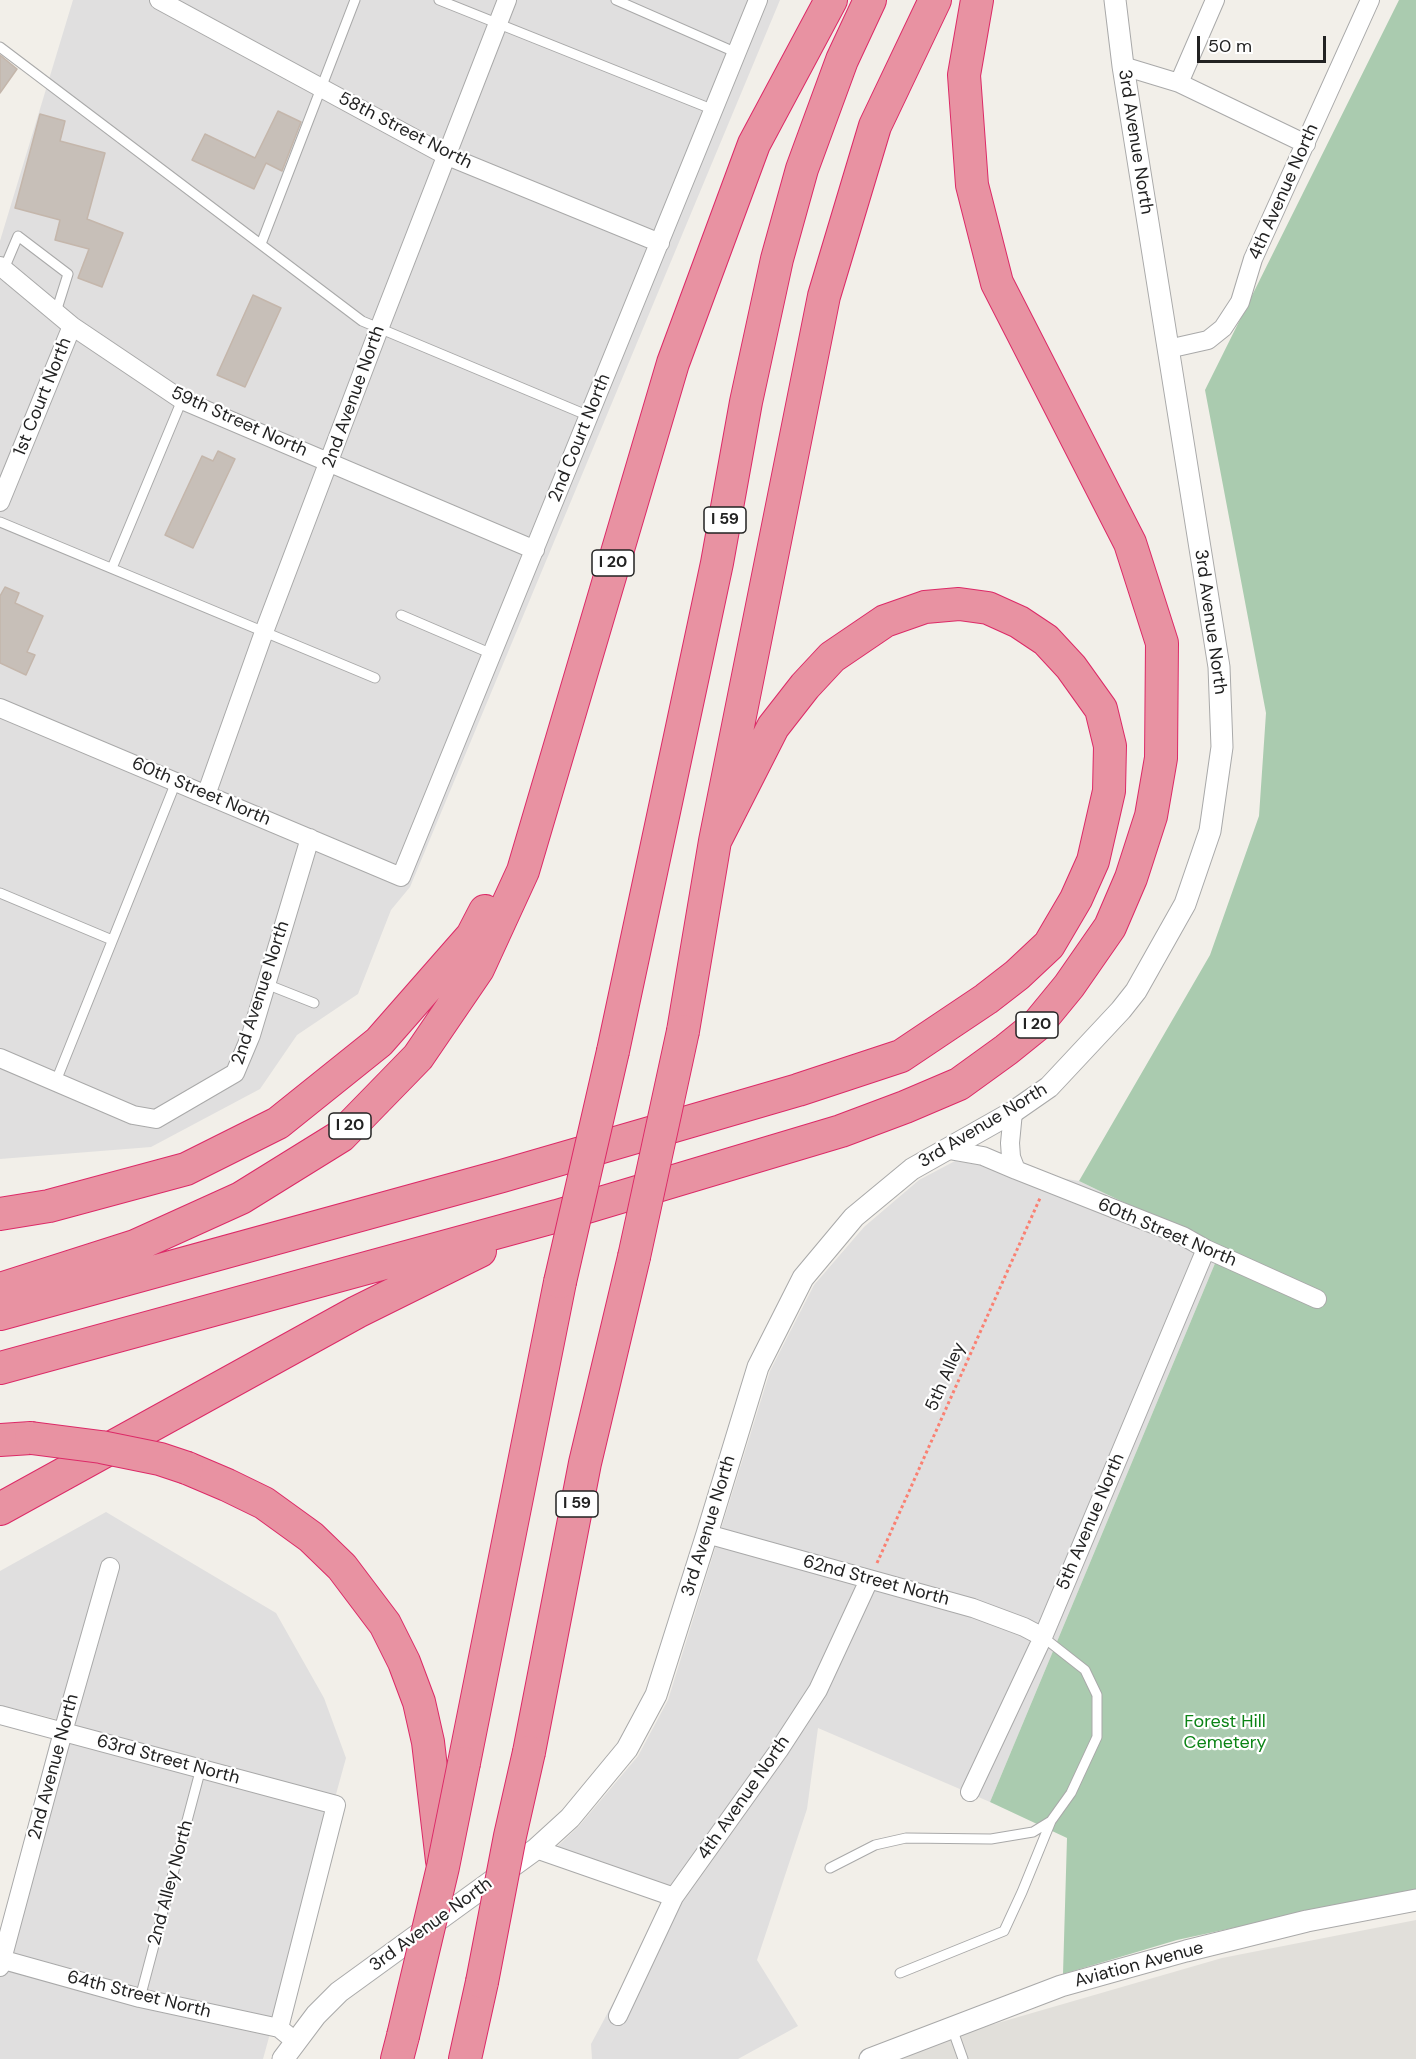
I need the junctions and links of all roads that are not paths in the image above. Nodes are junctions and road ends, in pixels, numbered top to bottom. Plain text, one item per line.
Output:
1 (159, 0) edge
2 (355, 0) edge
3 (439, 0) edge
4 (507, 0) edge
5 (616, 0) edge
6 (758, 0) edge
7 (831, 0) edge
8 (870, 0) edge
9 (935, 0) edge
10 (977, 0) edge
11 (1115, 0) edge
12 (1215, 0) edge
13 (1370, 0) edge
14 (498, 23) junction
15 (0, 46) edge
16 (737, 53) junction
17 (1123, 66) junction
18 (1179, 83) junction
19 (321, 89) junction
20 (714, 111) junction
21 (1306, 144) junction
22 (445, 155) junction
23 (660, 243) junction
24 (261, 244) junction
25 (2, 268) edge
26 (56, 312) junction
27 (72, 326) junction
28 (379, 329) junction
29 (1168, 349) junction
30 (182, 400) junction
31 (589, 416) junction
32 (329, 463) junction
33 (0, 502) edge
34 (0, 522) edge
35 (535, 550) junction
36 (112, 568) junction
37 (401, 615) dead end
38 (264, 632) junction
39 (492, 654) junction
40 (375, 678) dead end
41 (0, 708) edge
42 (176, 782) junction
43 (206, 795) junction
44 (545, 795) junction
45 (310, 838) junction
46 (715, 841) junction
47 (401, 877) joint
48 (0, 893) edge
49 (112, 940) junction
50 (266, 984) junction
51 (314, 1003) dead end
52 (0, 1058) edge
53 (56, 1081) junction
54 (1013, 1112) junction
55 (949, 1150) junction
56 (1016, 1170) junction
57 (0, 1214) edge
58 (557, 1216) junction
59 (1206, 1249) junction
60 (0, 1289) edge
61 (1317, 1299) dead end
62 (0, 1314) edge
63 (0, 1368) edge
64 (0, 1440) edge
65 (0, 1509) edge
66 (707, 1534) junction
67 (110, 1567) dead end
68 (869, 1580) junction
69 (1043, 1637) junction
70 (0, 1715) edge
71 (63, 1732) junction
72 (201, 1768) junction
73 (970, 1792) dead end
74 (336, 1805) joint
75 (1051, 1821) junction
76 (536, 1849) junction
77 (443, 1867) junction
78 (830, 1868) dead end
79 (674, 1897) junction
80 (1416, 1900) edge
81 (1, 1962) edge
82 (900, 1973) dead end
83 (140, 1998) junction
84 (618, 2016) dead end
85 (952, 2028) junction
86 (287, 2035) junction
87 (400, 2048) edge
88 (283, 2059) edge
89 (465, 2059) edge
90 (870, 2059) edge
91 (963, 2059) edge

1 - 19 street, 58th Street North
2 - 19 lane
3 - 14 lane
4 - 14 street, 2nd Avenue North
5 - 16 lane
6 - 16 street, 2nd Court North
7 - 44 highway, I 20
8 - 77 highway, I 59, bridge
9 - 46 highway, I 59
10 - 58 highway, I 20
11 - 17 street, 3rd Avenue North
12 - 18 street
13 - 21 street, 4th Avenue North
14 - 20 lane
14 - 22 street, 2nd Avenue North
15 - 24 lane
16 - 20 street, 2nd Court North
17 - 18 street
17 - 29 street, 3rd Avenue North
18 - 21 street
19 - 22 street, 58th Street North
19 - 24 lane
20 - 23 street, 2nd Court North
21 - 29 street, 4th Avenue North
22 - 23 street, 58th Street North
22 - 28 street, 2nd Avenue North
23 - 31 street, 2nd Court North
24 - 28 lane
25 - 26 street, 59th Street North
25 - 26 lane
26 - 27 street, 59th Street North
27 - 30 street, 59th Street North
27 - 33 street, 1st Court North
28 - 31 lane
28 - 32 street, 2nd Avenue North
29 - 54 street, 3rd Avenue North
30 - 32 street, 59th Street North
30 - 36 lane
31 - 35 street, 2nd Court North
32 - 35 street, 59th Street North
32 - 38 street, 2nd Avenue North
34 - 36 lane
35 - 39 street, 2nd Court North
36 - 38 lane
37 - 39 lane
38 - 40 lane
38 - 43 street, 2nd Avenue North
39 - 47 street, 2nd Court North
41 - 42 street, 60th Street North
42 - 43 street, 60th Street North
42 - 49 lane
43 - 45 street, 60th Street North
44 - 57 highway
44 - 60 highway, I 20
45 - 47 street, 60th Street North
45 - 50 street, 2nd Avenue North
46 - 62 highway
46 - 89 highway, I 59, bridge
48 - 49 lane
49 - 53 lane
50 - 51 lane
50 - 53 street, 2nd Avenue North
52 - 53 street
54 - 55 street, 3rd Avenue North
54 - 56 street
55 - 56 street, 60th Street North
55 - 66 street, 3rd Avenue North
56 - 59 street, 60th Street North
58 - 63 highway, I 20
58 - 65 highway
59 - 61 street, 60th Street North
59 - 69 street, 5th Avenue North
64 - 77 highway, bridge
66 - 68 street, 62nd Street North
66 - 76 street, 3rd Avenue North
67 - 71 street, 2nd Avenue North
68 - 69 street, 62nd Street North
68 - 79 street, 4th Avenue North
69 - 73 street, 5th Avenue North
69 - 75 lane
70 - 71 street, 63rd Street North
71 - 72 street, 63rd Street North
71 - 81 street, 2nd Avenue North
72 - 74 street, 63rd Street North
72 - 83 lane, 2nd Alley North
74 - 86 street, 3rd Avenue North
75 - 78 lane
75 - 82 lane
76 - 79 street
76 - 86 street, 3rd Avenue North
77 - 87 highway, I 59, bridge
79 - 84 street, 4th Avenue North
80 - 85 street, Aviation Avenue
81 - 83 street, 64th Street North
83 - 86 street, 64th Street North
85 - 90 street, Aviation Avenue
85 - 91 lane
86 - 88 street, 3rd Avenue North

